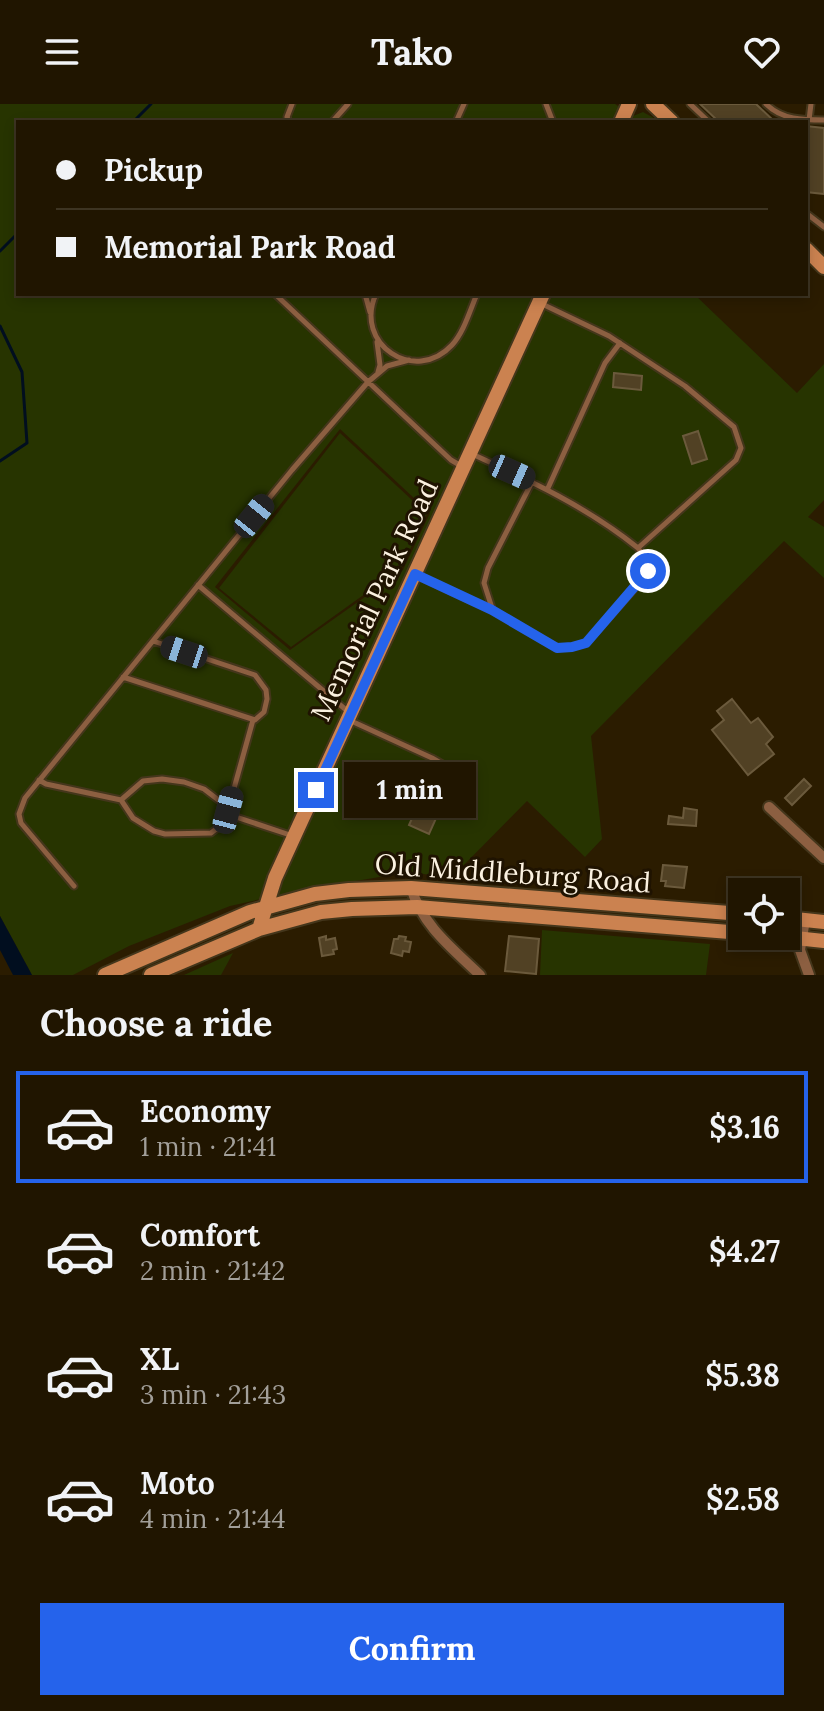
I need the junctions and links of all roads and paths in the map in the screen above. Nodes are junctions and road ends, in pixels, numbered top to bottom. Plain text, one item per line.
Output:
1 (348, 104) edge
2 (653, 104) edge
3 (690, 104) edge
4 (766, 104) edge
5 (782, 104) edge
6 (811, 104) edge
7 (781, 114) junction
8 (334, 120) edge
9 (670, 120) edge
10 (707, 120) edge
11 (809, 120) junction
12 (824, 120) edge
13 (808, 215) edge
14 (824, 227) edge
15 (808, 251) edge
16 (824, 267) edge
17 (277, 296) edge
18 (366, 296) edge
19 (375, 296) edge
20 (476, 296) edge
21 (541, 298) edge
22 (371, 313) junction
23 (377, 340) junction
24 (620, 343) junction
25 (409, 360) junction
26 (377, 373) junction
27 (368, 382) junction
28 (467, 460) junction
29 (532, 482) junction
30 (548, 488) junction
31 (638, 548) junction
32 (415, 574) junction
33 (198, 585) junction
34 (492, 610) junction
35 (153, 641) junction
36 (123, 677) junction
37 (350, 715) junction
38 (253, 720) junction
39 (467, 778) dead end
40 (39, 780) junction
41 (121, 800) junction
42 (769, 807) dead end
43 (228, 810) junction
44 (233, 816) junction
45 (294, 837) junction
46 (824, 858) edge
47 (74, 886) dead end
48 (411, 888) junction
49 (599, 903) junction
50 (267, 907) junction
51 (417, 907) junction
52 (728, 913) edge
53 (800, 919) edge
54 (805, 920) junction
55 (597, 922) junction
56 (824, 922) edge
57 (259, 929) junction
58 (728, 932) edge
59 (802, 939) junction
60 (824, 941) edge
61 (105, 975) edge
62 (151, 975) edge
63 (480, 975) edge
64 (809, 975) edge

1 - 8 lane
2 - 9 main road
3 - 10 lane
4 - 7 lane
5 - 7 lane
6 - 11 lane
7 - 11 lane
11 - 12 lane
13 - 14 lane
15 - 16 main road
17 - 27 lane
18 - 22 lane
19 - 22 lane
20 - 25 lane
21 - 24 lane
21 - 28 main road, Memorial Park Road
22 - 23 lane
23 - 25 lane
23 - 26 lane
24 - 30 lane
24 - 31 lane
25 - 26 lane
26 - 27 lane
27 - 28 lane
27 - 33 lane
28 - 29 lane
28 - 32 main road, Memorial Park Road
29 - 30 lane
29 - 34 lane
30 - 31 lane
31 - 34 lane
32 - 34 lane
32 - 37 main road, Memorial Park Road
33 - 35 lane
33 - 37 lane
35 - 36 lane
35 - 38 lane
36 - 38 lane
36 - 40 lane
37 - 39 lane
37 - 45 main road, Memorial Park Road
38 - 43 lane
40 - 41 lane
40 - 47 lane
41 - 43 lane
41 - 44 lane
42 - 46 street
43 - 44 lane
44 - 45 lane
45 - 50 main road, Memorial Park Road
48 - 49 main road, Old Middleburg Road
48 - 50 main road, Old Middleburg Road
48 - 51 street
49 - 52 main road, Old Middleburg Road
49 - 55 main road
50 - 57 main road, Memorial Park Road
50 - 61 main road, Old Middleburg Road
51 - 55 main road, Old Middleburg Road
51 - 57 main road, Old Middleburg Road
51 - 63 street
53 - 54 main road
54 - 56 main road
54 - 59 street
55 - 58 main road, Old Middleburg Road
57 - 62 main road, Old Middleburg Road
59 - 60 main road
59 - 64 street

